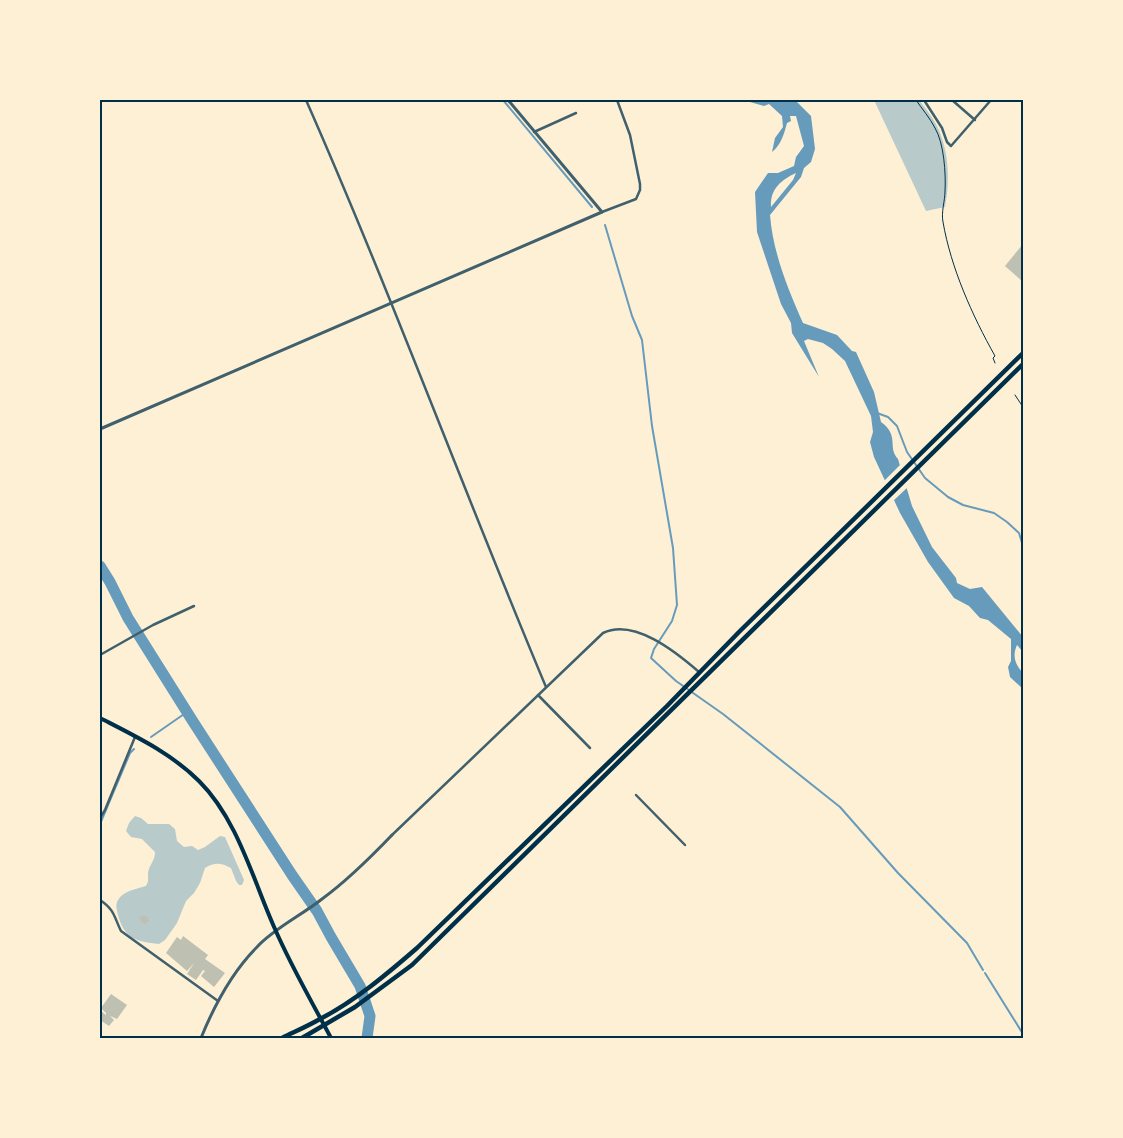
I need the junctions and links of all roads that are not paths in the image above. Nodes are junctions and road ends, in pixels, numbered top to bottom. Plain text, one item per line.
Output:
1 (306, 100) edge
2 (508, 100) edge
3 (616, 100) edge
4 (924, 100) edge
5 (952, 100) edge
6 (991, 100) edge
7 (576, 113) dead end
8 (975, 120) junction
9 (534, 132) junction
10 (602, 212) junction
11 (391, 304) junction
12 (1023, 353) edge
13 (1023, 364) edge
14 (100, 429) edge
15 (194, 606) dead end
16 (100, 655) edge
17 (699, 672) junction
18 (546, 687) junction
19 (538, 695) junction
20 (100, 718) edge
21 (135, 736) junction
22 (590, 748) dead end
23 (636, 795) dead end
24 (100, 818) edge
25 (392, 835) joint
26 (685, 845) dead end
27 (100, 900) edge
28 (276, 932) junction
29 (218, 1001) junction
30 (321, 1019) junction
31 (324, 1026) junction
32 (200, 1038) edge
33 (282, 1038) edge
34 (302, 1038) edge
35 (331, 1038) edge

1 - 11 street
2 - 9 street
3 - 10 street
4 - 8 street
5 - 8 street
6 - 8 street
7 - 9 street
9 - 10 street
10 - 11 street
11 - 14 street
11 - 18 street
12 - 17 highway
13 - 31 highway
15 - 16 street
17 - 18 street
17 - 30 highway
18 - 19 street
19 - 22 street
19 - 25 street
20 - 21 main road
21 - 24 street
21 - 28 main road
23 - 26 street
25 - 28 street
27 - 29 street
28 - 29 street
28 - 30 main road
29 - 32 street
30 - 31 main road
30 - 33 highway
31 - 34 highway
31 - 35 main road

